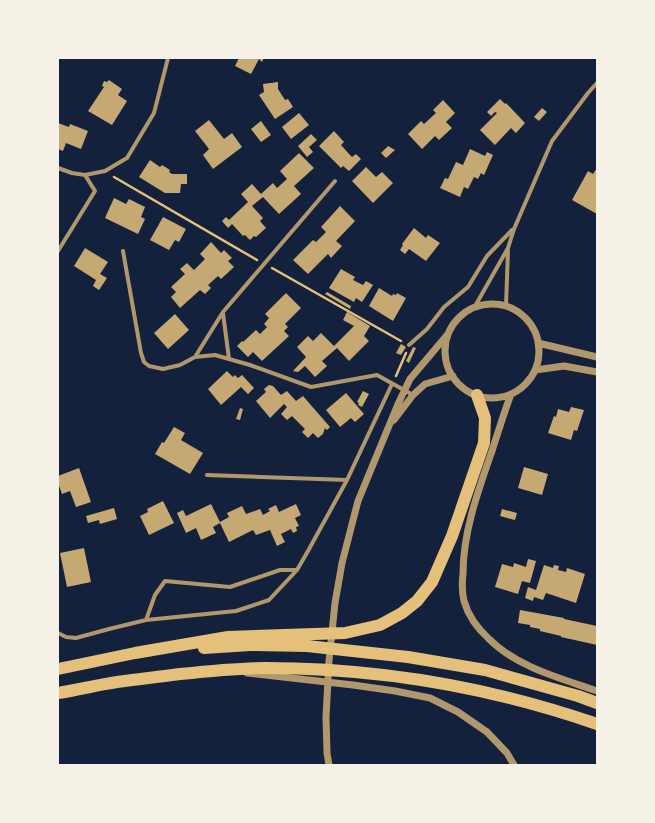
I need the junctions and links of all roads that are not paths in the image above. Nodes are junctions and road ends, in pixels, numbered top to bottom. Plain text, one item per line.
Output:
1 (168, 58) edge
2 (597, 83) edge
3 (58, 168) edge
4 (86, 175) junction
5 (335, 181) dead end
6 (514, 229) junction
7 (508, 248) junction
8 (58, 251) edge
9 (123, 251) dead end
10 (506, 306) junction
11 (474, 308) junction
12 (223, 312) junction
13 (448, 334) junction
14 (538, 343) junction
15 (409, 345) road end
16 (195, 357) junction
17 (597, 357) edge
18 (229, 359) junction
19 (535, 370) junction
20 (597, 372) edge
21 (453, 376) junction
22 (392, 384) junction
23 (404, 391) junction
24 (511, 394) junction
25 (413, 395) junction
26 (477, 396) junction
27 (390, 425) junction
28 (207, 475) dead end
29 (347, 480) junction
30 (297, 570) junction
31 (146, 620) junction
32 (58, 633) edge
33 (135, 653) junction
34 (58, 669) edge
35 (217, 670) junction
36 (597, 691) edge
37 (58, 694) edge
38 (597, 703) edge
39 (597, 724) edge
40 (329, 765) edge
41 (514, 765) edge

1 - 4 street
2 - 6 street
3 - 4 street
4 - 8 street
5 - 12 street
6 - 7 street
6 - 15 street
7 - 10 street
7 - 11 street
9 - 16 street
10 - 11 street
10 - 14 street
11 - 13 street
12 - 16 street
12 - 18 street
13 - 21 street
13 - 23 street
14 - 17 street
14 - 19 street
16 - 18 street
18 - 22 street
19 - 20 street
19 - 24 street
21 - 25 street
21 - 26 street
22 - 23 street
22 - 29 street
23 - 25 street
23 - 27 street
24 - 26 street
24 - 36 street
25 - 27 street
26 - 33 highway
27 - 40 street
28 - 29 street
29 - 30 street
30 - 31 street
30 - 31 street
31 - 32 street
33 - 34 highway
33 - 38 highway
35 - 37 highway
35 - 39 highway
35 - 41 street

